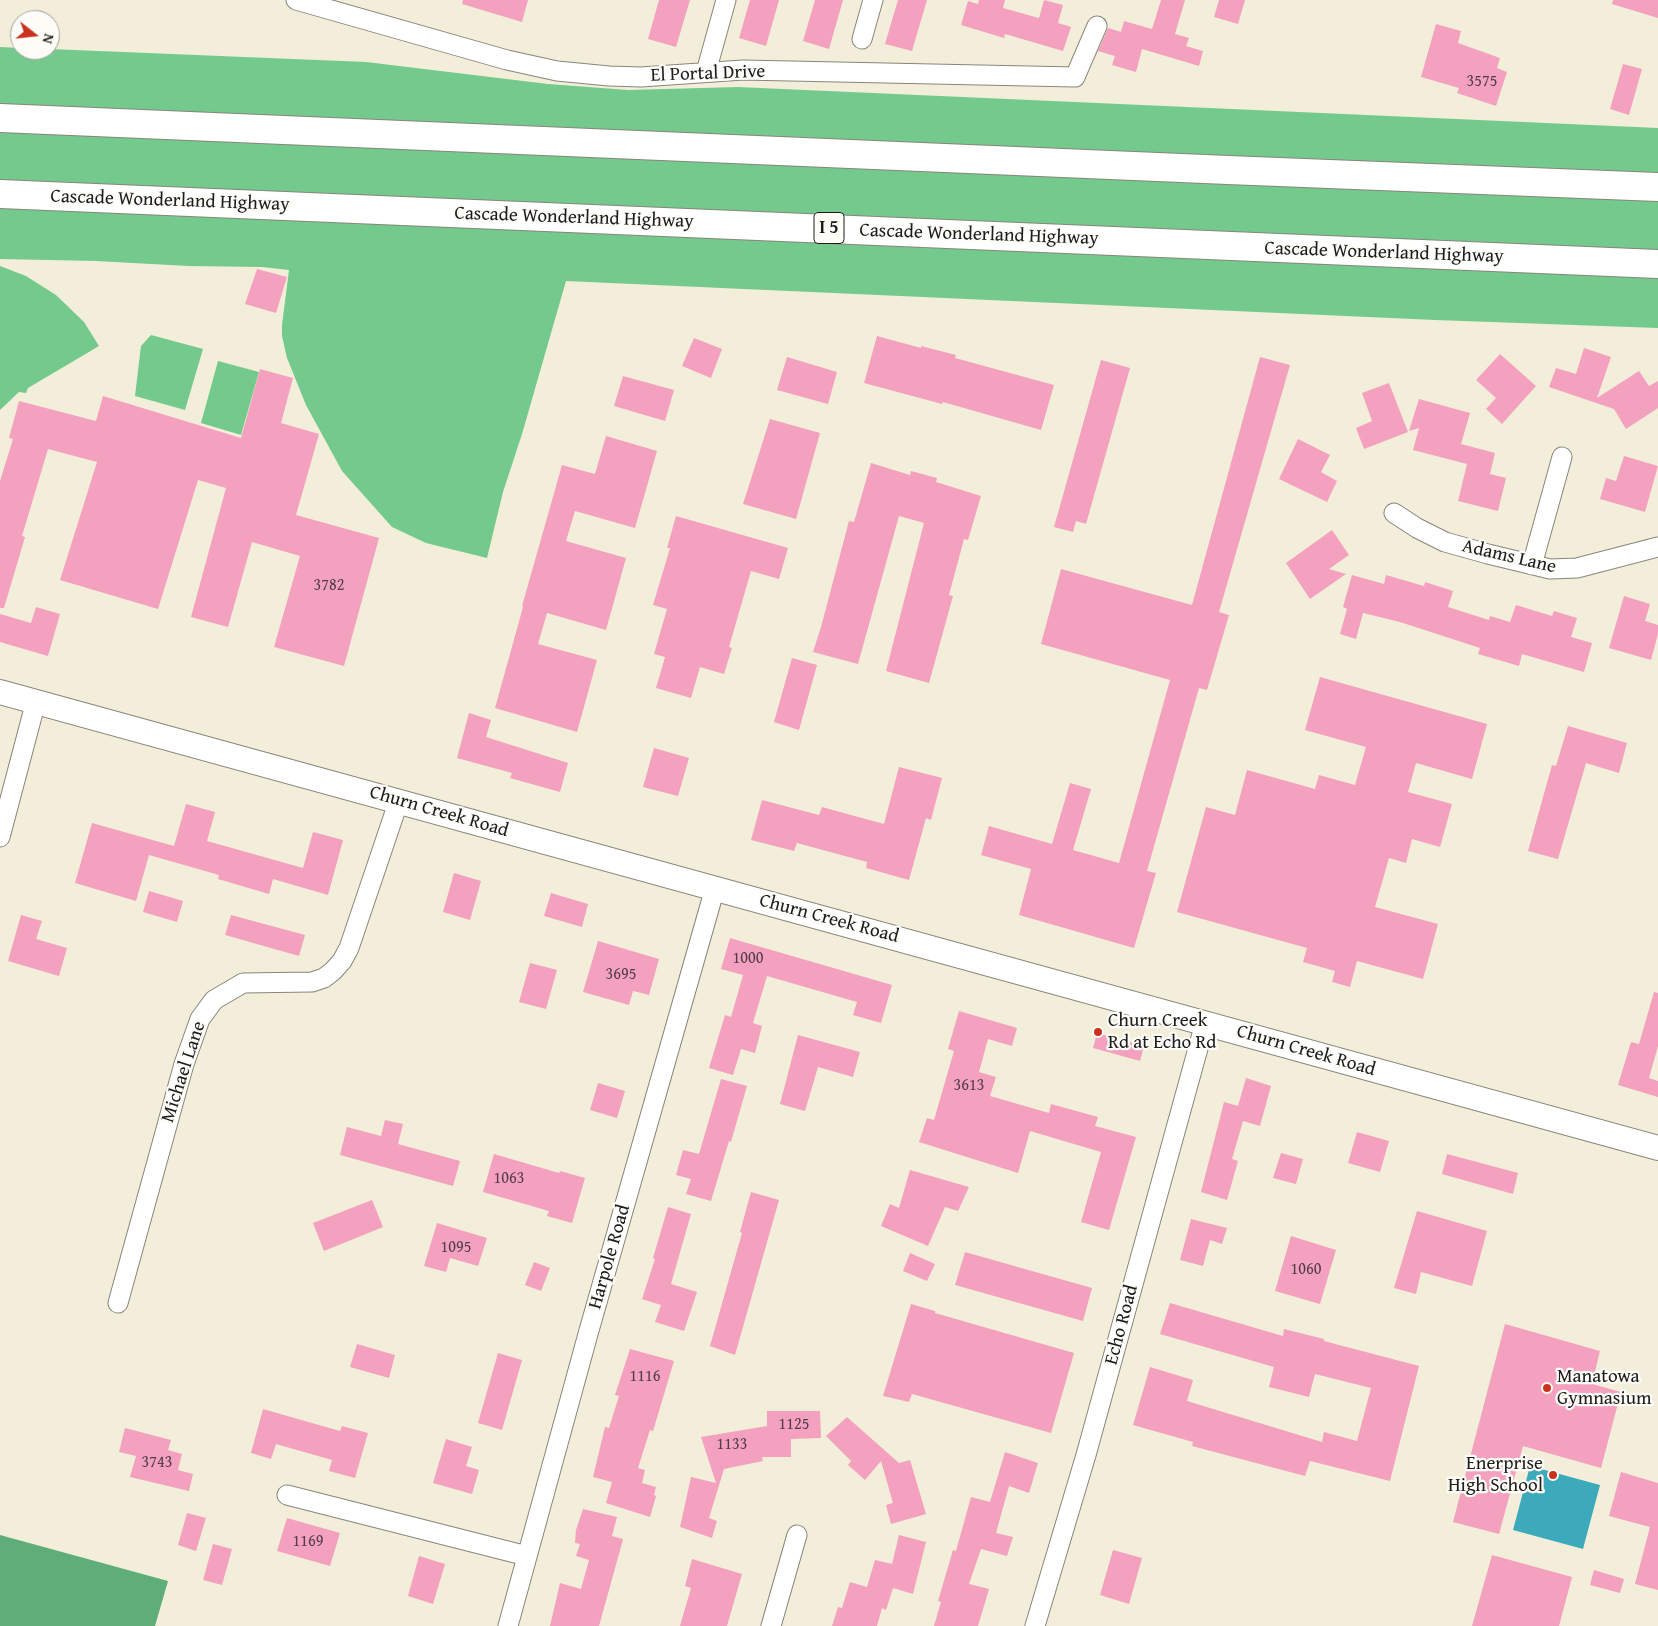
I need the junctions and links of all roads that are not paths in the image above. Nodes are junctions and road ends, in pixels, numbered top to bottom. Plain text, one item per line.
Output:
1 (726, 0) edge
2 (873, 0) edge
3 (308, 2) edge
4 (1097, 26) dead end
5 (862, 39) dead end
6 (706, 72) junction
7 (0, 118) edge
8 (1658, 187) edge
9 (0, 194) edge
10 (1658, 264) edge
11 (1562, 457) dead end
12 (1394, 513) dead end
13 (1658, 547) edge
14 (1532, 566) junction
15 (0, 692) edge
16 (36, 701) junction
17 (399, 800) junction
18 (0, 837) edge
19 (715, 888) junction
20 (1205, 1023) junction
21 (1658, 1148) edge
22 (118, 1302) dead end
23 (288, 1495) dead end
24 (797, 1535) dead end
25 (527, 1556) junction
26 (508, 1626) edge
27 (771, 1626) edge
28 (1034, 1626) edge

1 - 6 street
2 - 5 street
3 - 6 street, El Portal Drive
4 - 6 street, El Portal Drive
7 - 8 highway
9 - 10 highway, Cascade Wonderland Highway / I 5
11 - 14 street
12 - 14 street, Adams Lane
13 - 14 street, Adams Lane
15 - 16 main road, Churn Creek Road
16 - 17 main road, Churn Creek Road
16 - 18 street
17 - 19 main road, Churn Creek Road
17 - 22 street, Michael Lane
19 - 20 main road, Churn Creek Road
19 - 25 street, Harpole Road
20 - 21 main road, Churn Creek Road
20 - 28 street, Echo Road
23 - 25 street
24 - 27 street
25 - 26 street, Harpole Road

